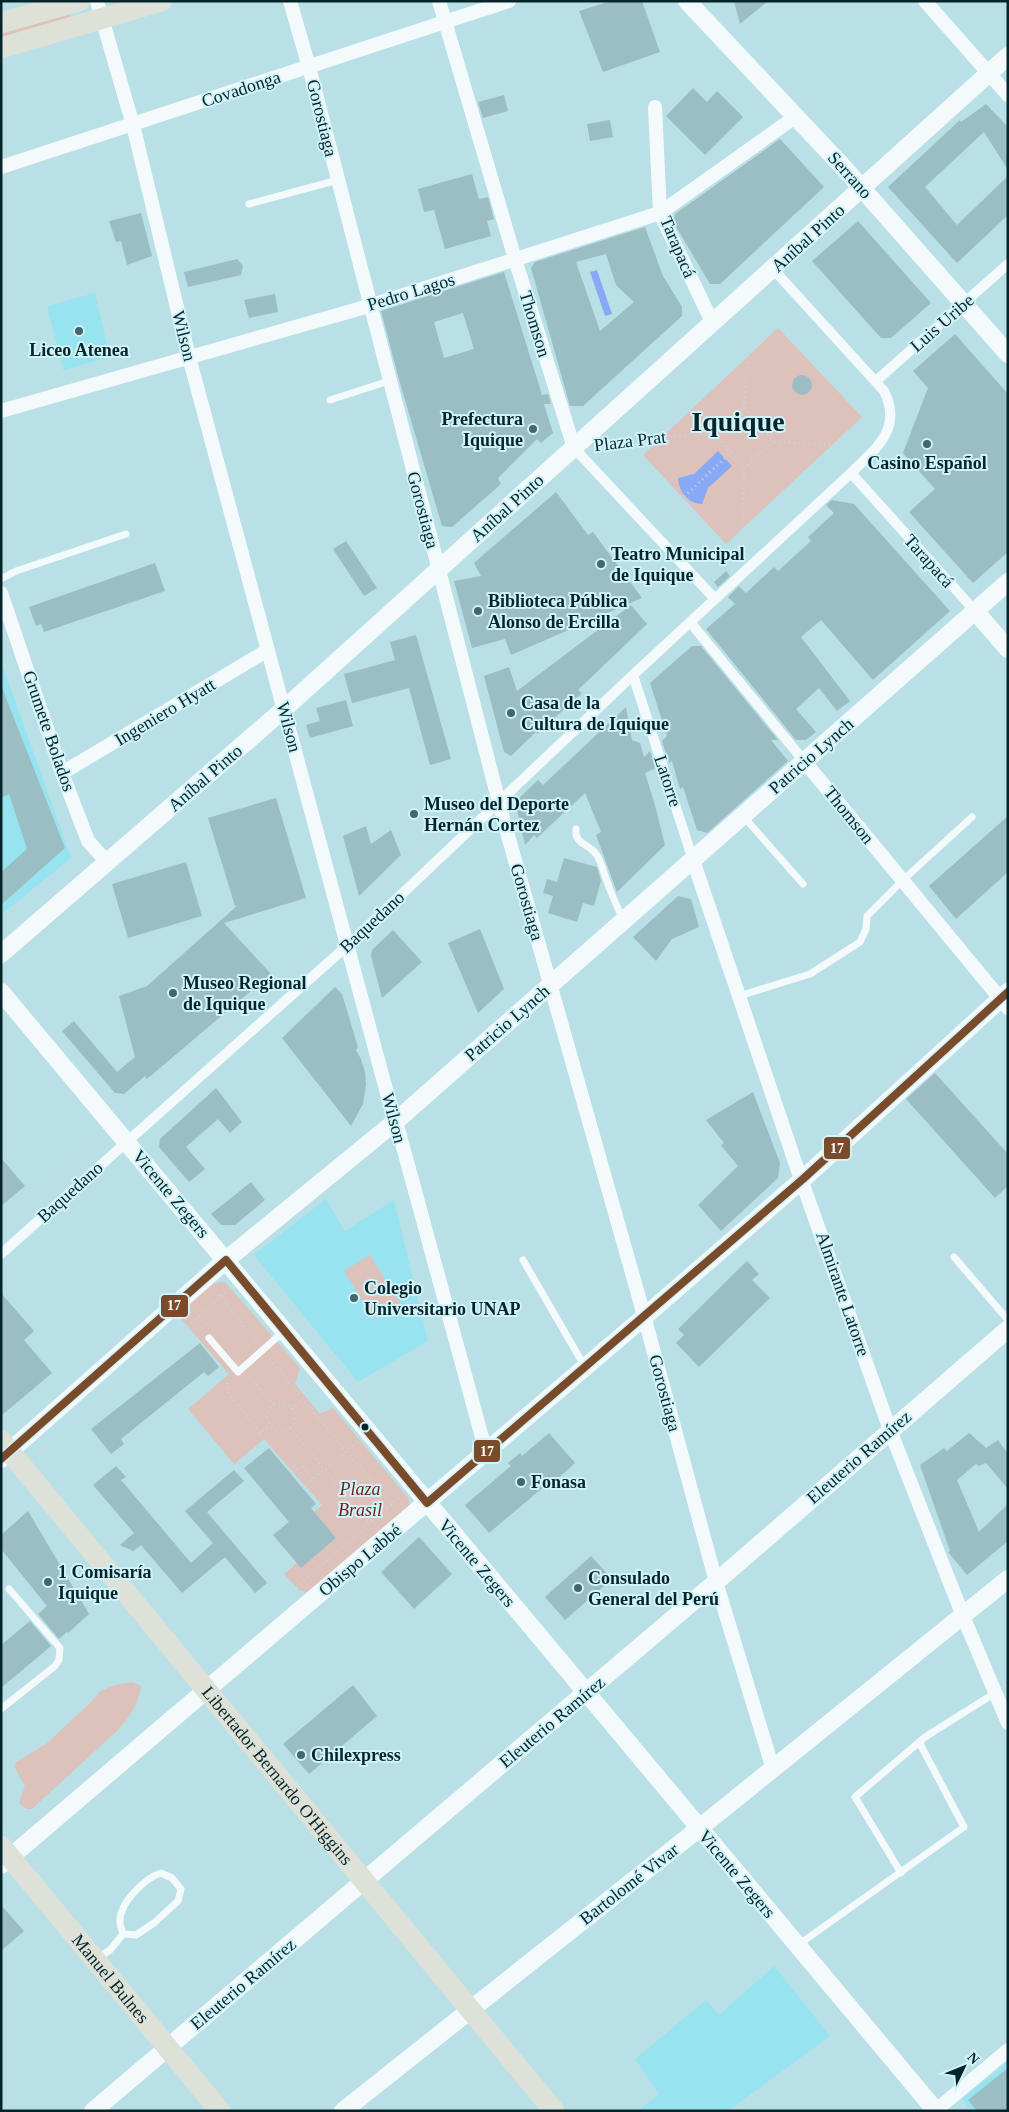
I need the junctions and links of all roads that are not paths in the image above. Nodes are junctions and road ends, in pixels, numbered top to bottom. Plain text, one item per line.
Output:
1 (162, 1) edge
2 (290, 1) edge
3 (439, 1) edge
4 (509, 1) edge
5 (687, 1) edge
6 (925, 1) edge
7 (72, 2) edge
8 (100, 10) edge
9 (444, 21) junction
10 (1, 23) edge
11 (1, 48) edge
12 (1008, 56) edge
13 (309, 66) junction
14 (989, 74) junction
15 (1008, 95) edge
16 (654, 107) dead end
17 (795, 117) junction
18 (133, 125) junction
19 (1, 167) edge
20 (338, 180) junction
21 (863, 189) junction
22 (249, 204) dead end
23 (660, 213) junction
24 (515, 259) junction
25 (1008, 264) edge
26 (773, 269) junction
27 (964, 304) junction
28 (369, 306) junction
29 (713, 324) junction
30 (1008, 354) edge
31 (189, 357) junction
32 (389, 381) junction
33 (876, 381) junction
34 (330, 400) dead end
35 (1, 411) edge
36 (574, 448) junction
37 (851, 473) junction
38 (126, 534) dead end
39 (439, 570) junction
40 (1, 579) edge
41 (1008, 582) edge
42 (1, 593) edge
43 (715, 600) junction
44 (975, 611) junction
45 (690, 622) junction
46 (1008, 649) edge
47 (268, 650) junction
48 (633, 675) junction
49 (284, 709) junction
50 (804, 761) junction
51 (62, 773) junction
52 (499, 802) junction
53 (743, 815) junction
54 (972, 817) dead end
55 (576, 829) dead end
56 (693, 860) junction
57 (107, 862) junction
58 (903, 880) junction
59 (804, 884) dead end
60 (624, 921) junction
61 (348, 945) junction
62 (1, 954) edge
63 (550, 985) junction
64 (1, 992) edge
65 (739, 996) junction
66 (1005, 999) edge
67 (396, 1121) junction
68 (127, 1140) junction
69 (803, 1179) junction
70 (1, 1254) edge
71 (954, 1257) dead end
72 (226, 1260) junction
73 (523, 1260) dead end
74 (644, 1317) junction
75 (1008, 1320) edge
76 (1008, 1329) edge
77 (284, 1331) junction
78 (209, 1338) dead end
79 (585, 1368) junction
80 (890, 1430) junction
81 (486, 1452) junction
82 (9, 1455) edge
83 (427, 1503) junction
84 (1008, 1579) edge
85 (716, 1582) junction
86 (9, 1590) dead end
87 (963, 1616) junction
88 (206, 1690) junction
89 (586, 1693) junction
90 (995, 1693) junction
91 (1, 1709) edge
92 (1008, 1723) edge
93 (919, 1742) junction
94 (773, 1769) junction
95 (699, 1828) junction
96 (4, 1856) edge
97 (901, 1873) junction
98 (364, 1881) junction
99 (123, 1934) junction
100 (797, 1946) junction
101 (95, 1960) junction
102 (470, 2010) junction
103 (168, 2048) junction
104 (1008, 2050) edge
105 (93, 2111) edge
106 (220, 2111) edge
107 (342, 2111) edge
108 (554, 2111) edge
109 (936, 2111) edge

1 - 8 main road
2 - 13 street, Gorostiaga
3 - 9 street, Thomson
4 - 9 street, Covadonga
5 - 17 street, Serrano
6 - 14 street
7 - 10 main road
8 - 11 main road
8 - 18 street, Wilson
9 - 13 street, Covadonga
9 - 24 street, Thomson
12 - 14 street, Aníbal Pinto
13 - 18 street, Covadonga
13 - 20 street, Gorostiaga
14 - 15 street
14 - 21 street, Aníbal Pinto
16 - 23 street, Tarapacá
17 - 21 street, Serrano
17 - 23 street, Pedro Lagos
18 - 19 street, Covadonga
18 - 31 street, Wilson
20 - 22 lane
20 - 28 street, Gorostiaga
21 - 26 street, Aníbal Pinto
21 - 27 street, Serrano
23 - 24 street, Pedro Lagos
23 - 29 street, Tarapacá
24 - 28 street, Pedro Lagos
24 - 36 street, Thomson
25 - 27 street, Luis Uribe
26 - 29 street, Aníbal Pinto
26 - 33 street
27 - 30 street, Serrano
27 - 33 street, Luis Uribe
28 - 31 street, Pedro Lagos
28 - 32 street, Gorostiaga
29 - 36 street, Aníbal Pinto
31 - 35 street, Pedro Lagos
31 - 47 street, Wilson
32 - 34 lane
32 - 39 street, Gorostiaga
33 - 37 street, Baquedano
36 - 39 street, Aníbal Pinto
36 - 43 street, Thomson
37 - 43 street, Baquedano
37 - 44 street, Tarapacá
38 - 40 lane
39 - 49 street, Aníbal Pinto
39 - 52 street, Gorostiaga
41 - 44 street, Patricio Lynch
42 - 51 street, Grumete Bolados
43 - 45 street, Baquedano
44 - 46 street, Tarapacá
44 - 50 street, Patricio Lynch
45 - 48 street, Baquedano
45 - 50 street, Thomson
47 - 49 street, Wilson
47 - 51 street, Ingeniero Hyatt
48 - 52 street, Baquedano
48 - 56 street, Latorre
49 - 57 street, Aníbal Pinto
49 - 61 street, Wilson
50 - 53 street, Patricio Lynch
50 - 58 street, Thomson
51 - 57 street, Grumete Bolados
52 - 61 street, Baquedano
52 - 63 street, Gorostiaga
53 - 56 street, Patricio Lynch
53 - 59 lane
54 - 58 lane
55 - 60 lane
56 - 60 street, Patricio Lynch
56 - 65 street, Almirante Latorre
57 - 62 street, Aníbal Pinto
58 - 65 lane
58 - 66 street, Thomson
60 - 63 street, Patricio Lynch
61 - 67 street, Wilson
61 - 68 street, Baquedano
63 - 67 street, Patricio Lynch
63 - 74 street, Gorostiaga
64 - 68 street, Vicente Zegers
65 - 69 street, Almirante Latorre
66 - 69 street, Obispo Labbé
67 - 72 street, Patricio Lynch
67 - 81 street, Wilson
68 - 70 street, Baquedano
68 - 72 street, Vicente Zegers
69 - 74 street, Obispo Labbé
69 - 80 street, Almirante Latorre
71 - 75 lane
72 - 77 street, Vicente Zegers
72 - 82 street, Patricio Lynch
73 - 79 lane
74 - 79 street, Obispo Labbé
74 - 85 street, Gorostiaga
76 - 80 street, Eleuterio Ramírez
77 - 78 lane
77 - 83 street, Vicente Zegers
79 - 81 street, Obispo Labbé
80 - 85 street, Eleuterio Ramírez
80 - 87 street, Almirante Latorre
81 - 83 street, Obispo Labbé
82 - 88 main road, Libertador Bernardo O'Higgins
83 - 88 street, Obispo Labbé
83 - 89 street, Vicente Zegers
84 - 87 street, Bartolomé Vivar
85 - 89 street, Eleuterio Ramírez
85 - 94 street, Gorostiaga
86 - 91 lane
87 - 90 street, Almirante Latorre
87 - 94 street, Bartolomé Vivar
88 - 96 street, Obispo Labbé
88 - 98 main road, Libertador Bernardo O'Higgins
89 - 95 street, Vicente Zegers
89 - 98 street, Eleuterio Ramírez
90 - 92 street, Almirante Latorre
90 - 93 lane
93 - 97 lane
93 - 97 lane
94 - 95 street, Bartolomé Vivar
95 - 100 street, Vicente Zegers
95 - 102 street, Bartolomé Vivar
96 - 101 main road, Manuel Bulnes
97 - 100 lane
98 - 102 main road, Libertador Bernardo O'Higgins
98 - 103 street, Eleuterio Ramírez
99 - 99 lane
99 - 101 lane
100 - 109 street, Vicente Zegers
101 - 103 main road, Manuel Bulnes
102 - 107 street, Bartolomé Vivar
102 - 108 main road, Libertador Bernardo O'Higgins
103 - 105 street, Eleuterio Ramírez
103 - 106 main road, Manuel Bulnes
104 - 109 street

